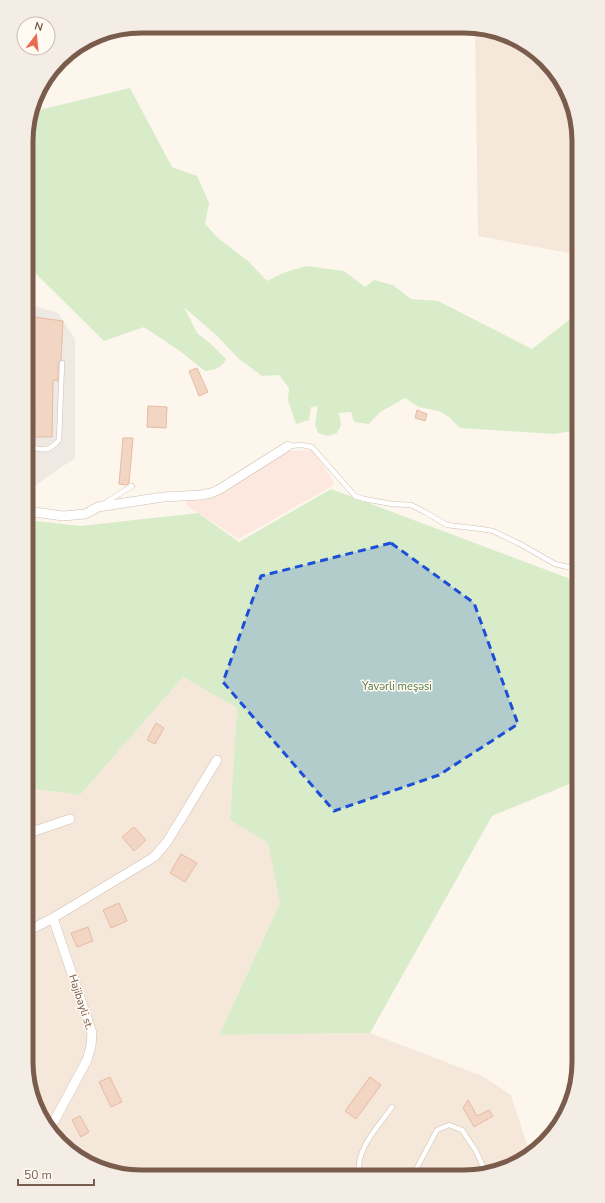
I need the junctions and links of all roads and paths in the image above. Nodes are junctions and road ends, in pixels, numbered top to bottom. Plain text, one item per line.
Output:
1 (62, 363) dead end
2 (288, 446) joint
3 (33, 447) edge
4 (132, 486) dead end
5 (98, 507) junction
6 (33, 512) edge
7 (572, 568) edge
8 (217, 760) dead end
9 (70, 819) dead end
10 (33, 832) edge
11 (53, 918) junction
12 (33, 928) edge
13 (392, 1107) dead end
14 (53, 1124) edge
15 (483, 1168) edge
16 (358, 1170) edge
17 (416, 1170) edge

1 - 3 lane
2 - 5 street
2 - 7 lane
4 - 5 lane
5 - 6 street
8 - 11 street
9 - 10 street
11 - 12 street
11 - 14 street, Hajibayli st.
13 - 16 lane
15 - 17 lane

